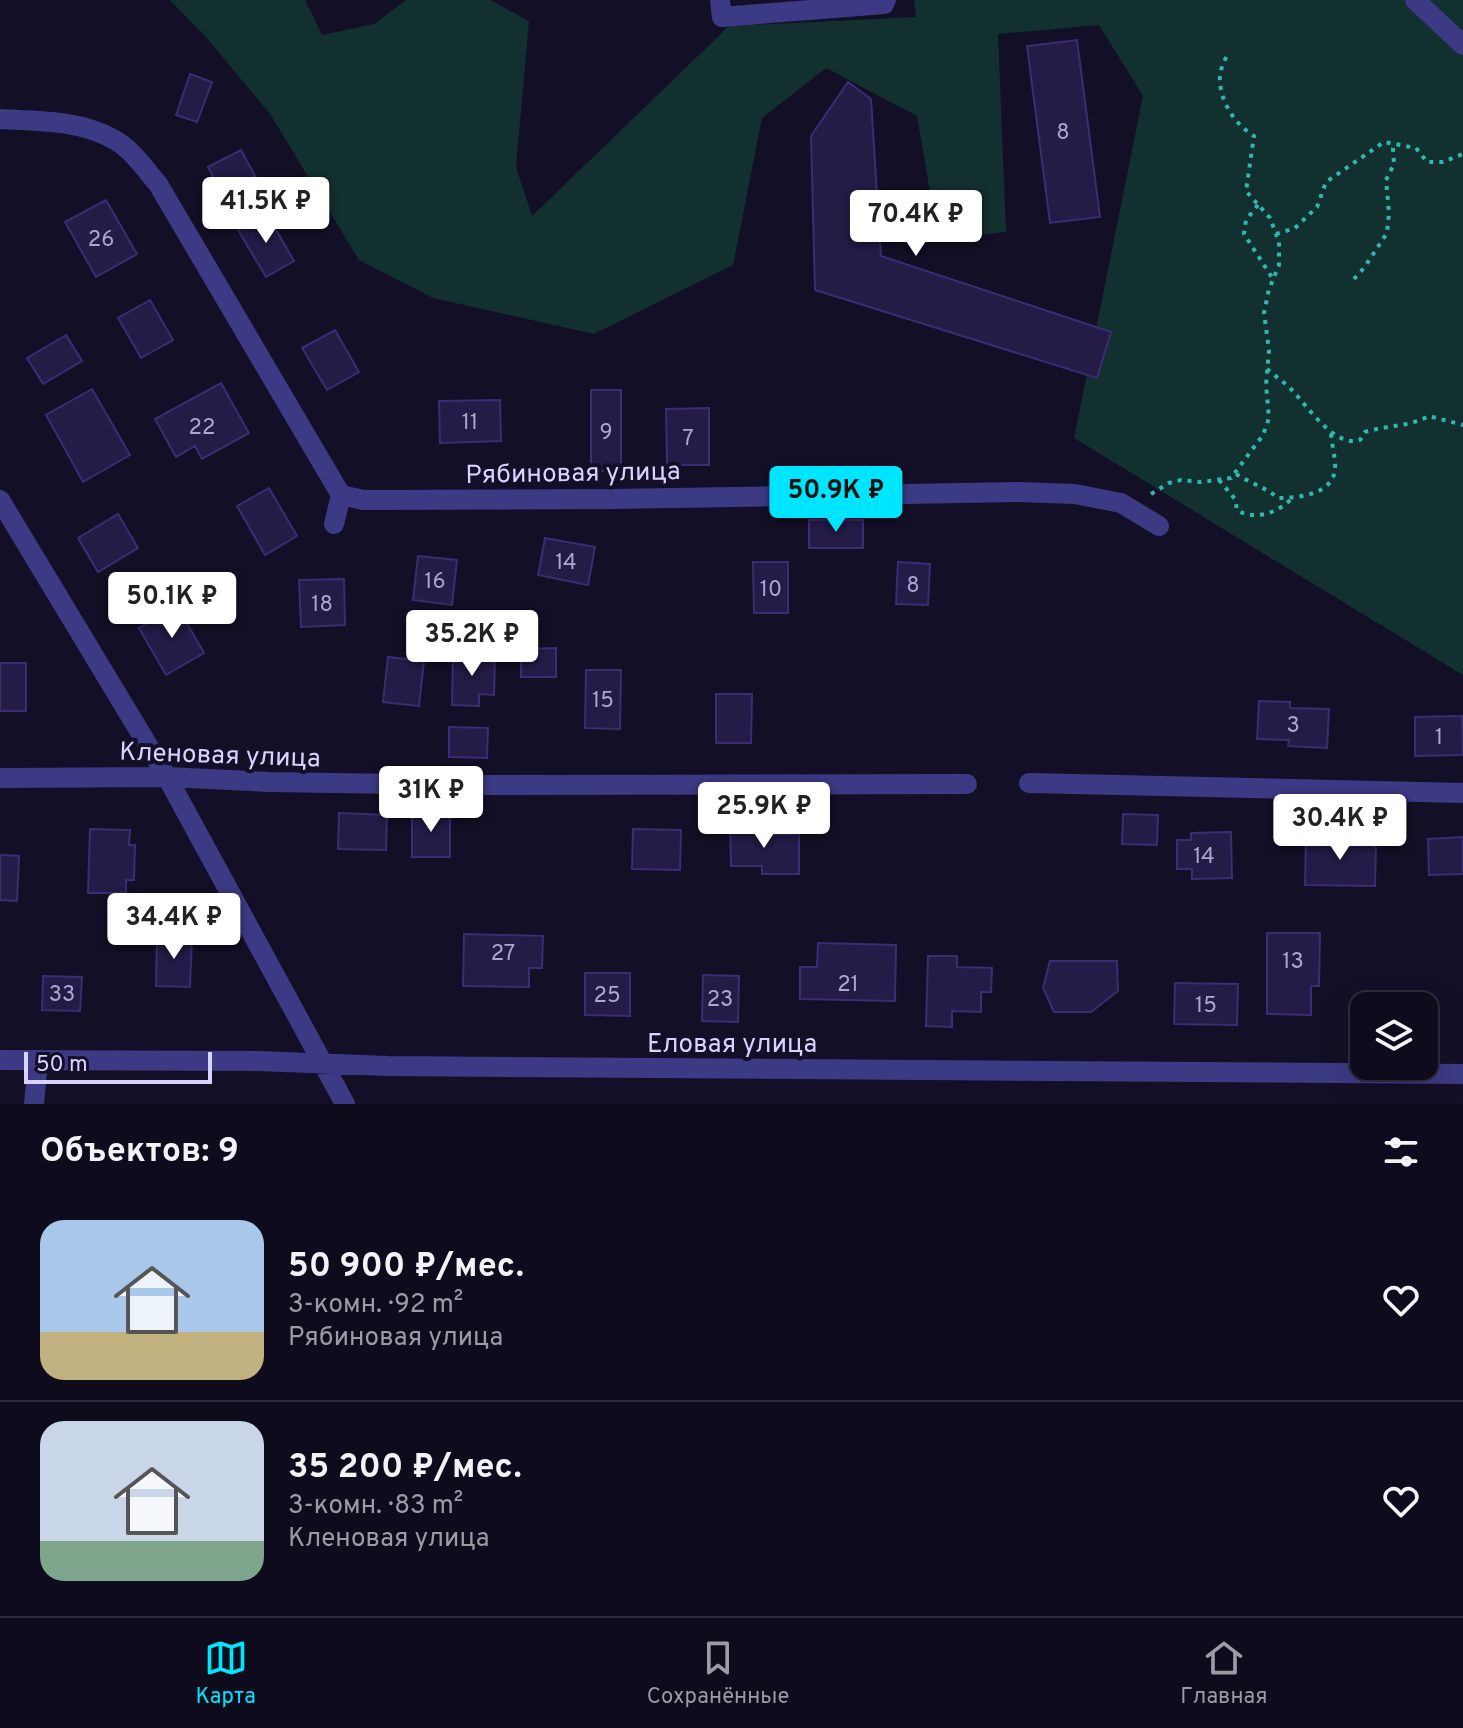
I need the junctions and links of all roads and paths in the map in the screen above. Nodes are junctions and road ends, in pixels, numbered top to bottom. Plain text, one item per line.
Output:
1 (720, 0) edge
2 (886, 0) edge
3 (1415, 0) edge
4 (1463, 45) edge
5 (1227, 55) dead end
6 (0, 119) edge
7 (1395, 143) junction
8 (1463, 154) edge
9 (1258, 205) junction
10 (1276, 234) junction
11 (1273, 279) junction
12 (1354, 279) dead end
13 (1267, 369) junction
14 (1463, 425) edge
15 (1331, 430) junction
16 (1236, 474) junction
17 (1219, 480) junction
18 (341, 495) junction
19 (1143, 498) dead end
20 (1292, 498) junction
21 (1, 502) edge
22 (334, 524) dead end
23 (1159, 526) dead end
24 (167, 777) junction
25 (0, 778) edge
26 (1029, 783) dead end
27 (967, 784) dead end
28 (1463, 793) edge
29 (0, 1060) edge
30 (38, 1060) junction
31 (324, 1064) junction
32 (1463, 1074) edge
33 (34, 1104) edge
34 (345, 1104) edge

1 - 2 street
3 - 4 street
5 - 9 path
6 - 18 street
7 - 8 path
7 - 10 path
7 - 12 path
9 - 10 path
9 - 11 path
10 - 11 path
11 - 13 path
13 - 15 path
13 - 16 path
14 - 15 path
15 - 20 path
16 - 17 path
16 - 20 path
17 - 19 path
17 - 20 path
18 - 22 street
18 - 23 street, Рябиновая улица
21 - 24 street
24 - 25 street, Кленовая улица
24 - 27 street, Кленовая улица
24 - 31 street
26 - 28 street
29 - 30 street, Еловая улица
30 - 31 street, Еловая улица
30 - 33 street
31 - 32 street, Еловая улица
31 - 34 street

